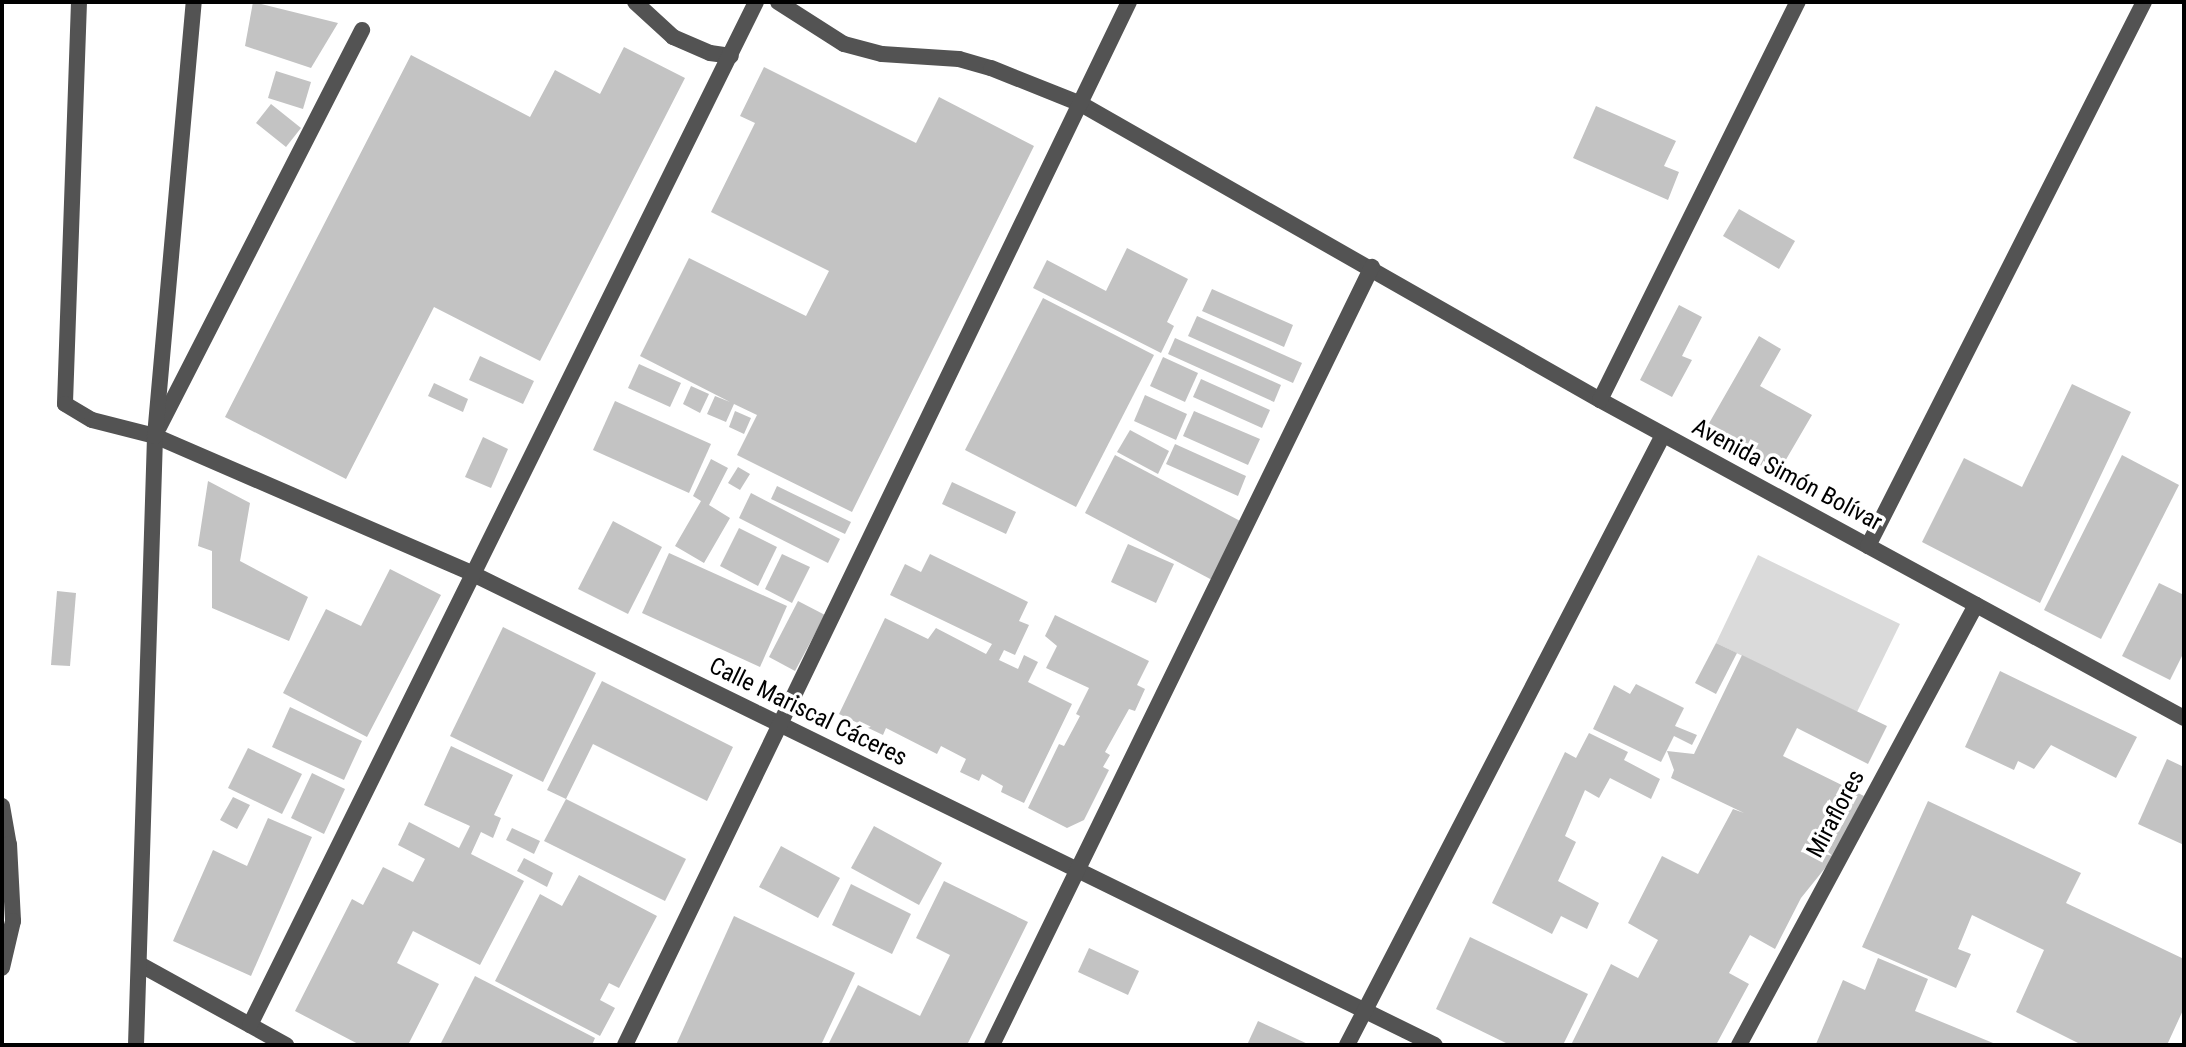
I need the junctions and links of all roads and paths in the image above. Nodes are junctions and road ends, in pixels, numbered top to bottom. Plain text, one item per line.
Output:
1 (79, 2) edge
2 (194, 2) edge
3 (635, 2) edge
4 (756, 2) edge
5 (778, 2) edge
6 (1129, 2) edge
7 (1798, 2) edge
8 (2144, 2) edge
9 (362, 30) dead end
10 (731, 56) junction
11 (1081, 104) junction
12 (1372, 267) junction
13 (1600, 400) junction
14 (1663, 435) junction
15 (155, 436) junction
16 (1868, 546) junction
17 (471, 573) junction
18 (1976, 605) junction
19 (2184, 718) edge
20 (779, 724) junction
21 (2, 806) edge
22 (1078, 871) junction
23 (141, 965) junction
24 (2, 968) edge
25 (1365, 1011) junction
26 (250, 1025) junction
27 (136, 1045) edge
28 (286, 1045) edge
29 (625, 1045) edge
30 (992, 1045) edge
31 (1347, 1045) edge
32 (1435, 1045) edge
33 (1739, 1045) edge

1 - 15 street, Calle Mariscal Cáceres
2 - 15 street
3 - 10 street
4 - 10 street
5 - 11 street, Avenida Simón Bolívar
6 - 11 street
7 - 13 street
8 - 16 street
9 - 15 street
10 - 17 street
11 - 12 street, Avenida Simón Bolívar
11 - 20 street
12 - 13 street, Avenida Simón Bolívar
12 - 22 street
13 - 14 street, Avenida Simón Bolívar
14 - 16 street, Avenida Simón Bolívar
14 - 25 street
15 - 17 street, Calle Mariscal Cáceres
15 - 23 street
16 - 18 street, Avenida Simón Bolívar
17 - 20 street, Calle Mariscal Cáceres
17 - 26 street
18 - 19 street, Avenida Simón Bolívar
18 - 33 street, Miraflores
20 - 22 street, Calle Mariscal Cáceres
20 - 29 street
21 - 24 street
22 - 25 street, Calle Mariscal Cáceres
22 - 30 street
23 - 26 street
23 - 27 street
25 - 31 street
25 - 32 street, Calle Mariscal Cáceres
26 - 28 street

